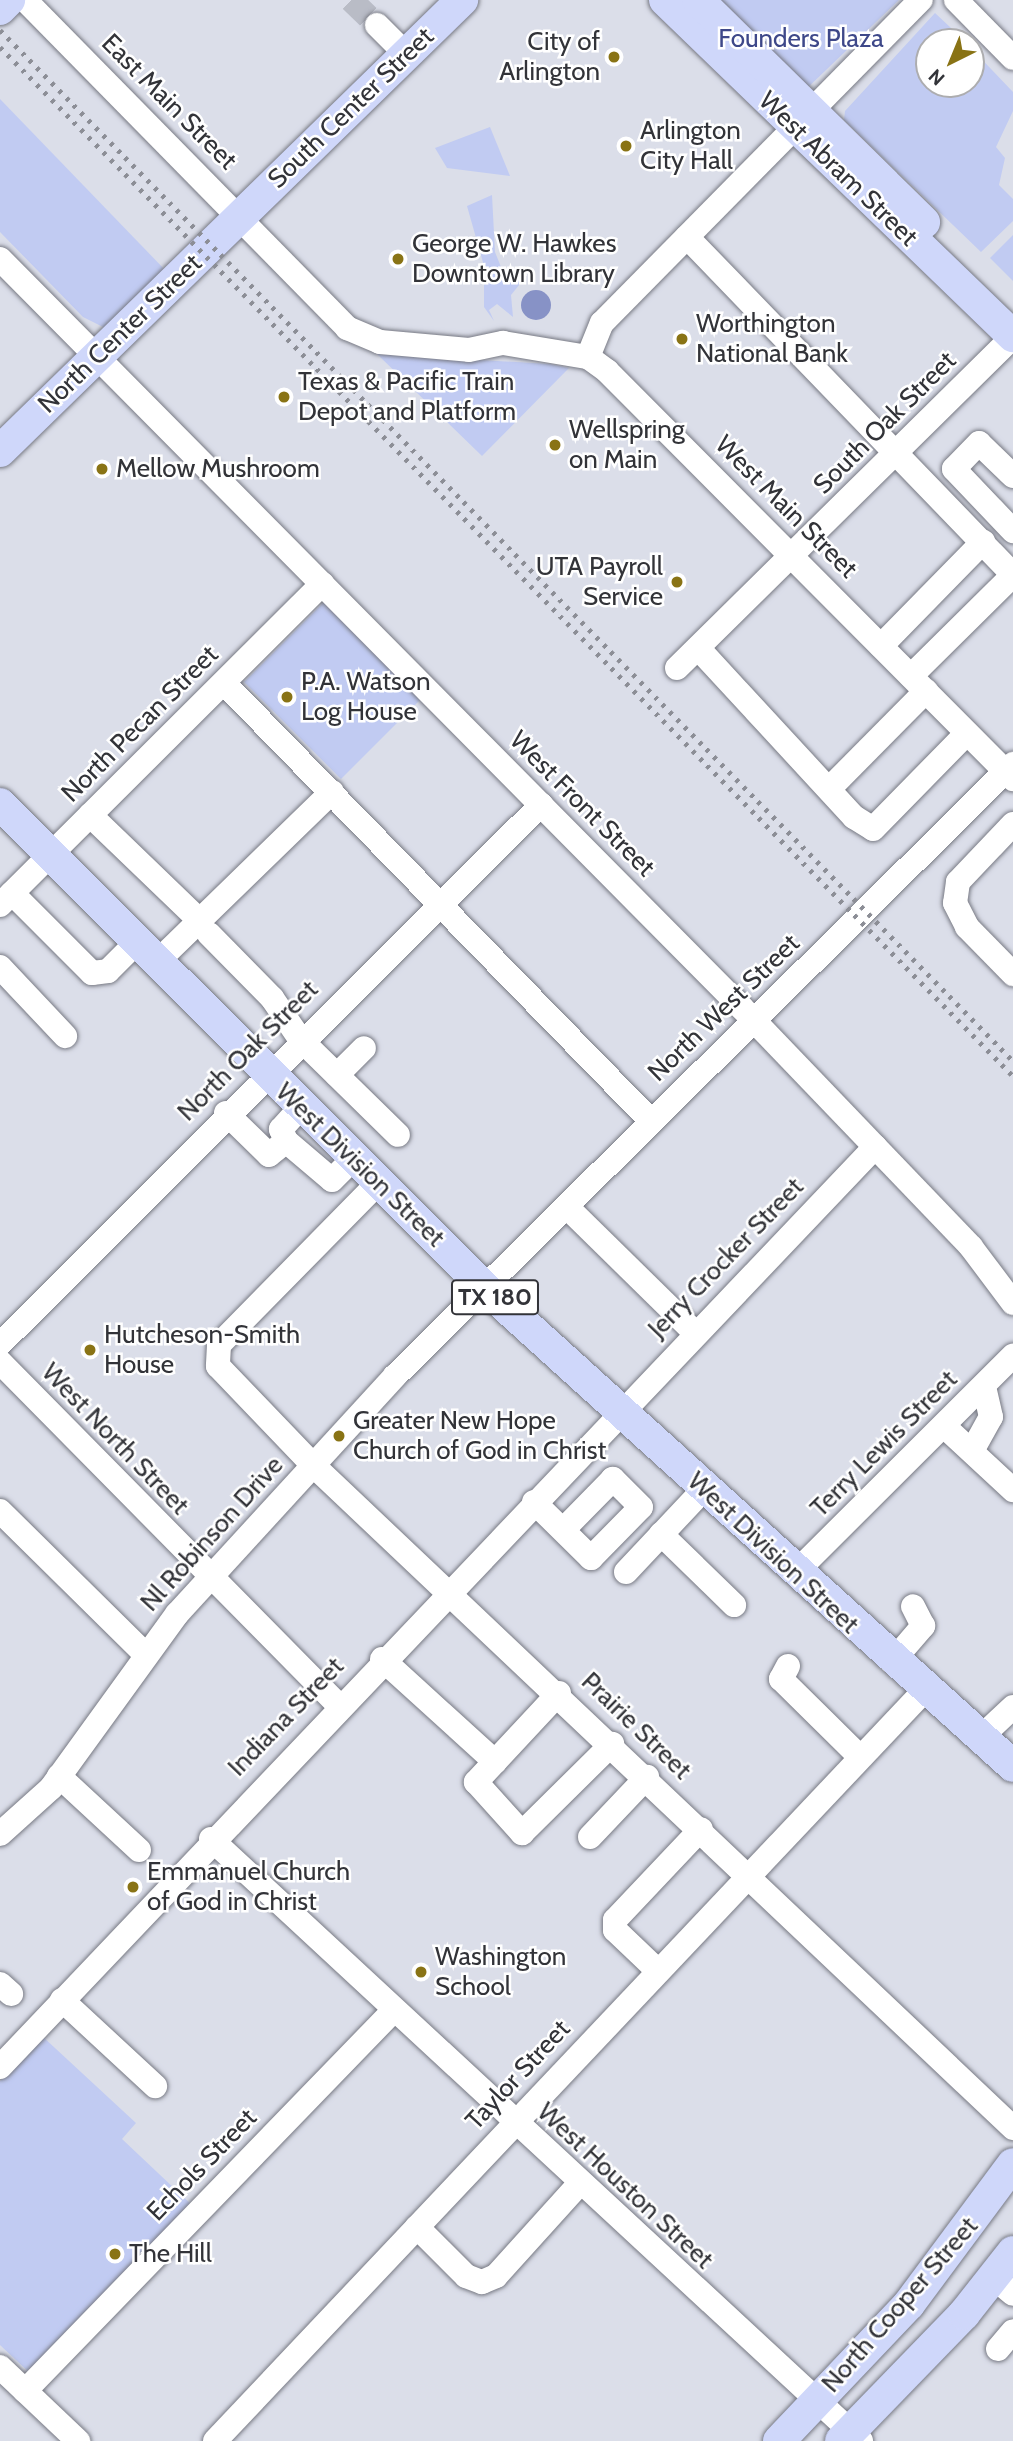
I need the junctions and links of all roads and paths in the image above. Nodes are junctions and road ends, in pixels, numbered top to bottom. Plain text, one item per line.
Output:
1 (9, 0) edge
2 (25, 0) edge
3 (462, 0) edge
4 (665, 0) edge
5 (698, 0) edge
6 (921, 0) edge
7 (956, 0) edge
8 (0, 9) edge
9 (377, 25) tunnel mouth
10 (406, 54) junction
11 (1013, 58) edge
12 (802, 119) junction
13 (241, 217) junction
14 (687, 237) junction
15 (0, 259) edge
16 (1013, 309) edge
17 (1013, 337) edge
18 (98, 357) junction
19 (588, 357) junction
20 (0, 451) edge
21 (897, 453) junction
22 (1013, 476) edge
23 (1013, 533) edge
24 (793, 557) junction
25 (1003, 561) edge
26 (322, 584) junction
27 (881, 646) junction
28 (698, 648) junction
29 (677, 668) dead end
30 (224, 683) junction
31 (918, 684) junction
32 (967, 733) junction
33 (1010, 772) edge
34 (829, 789) junction
35 (332, 792) junction
36 (0, 804) edge
37 (541, 805) junction
38 (90, 816) junction
39 (1013, 824) edge
40 (50, 855) junction
41 (6, 899) edge
42 (442, 902) junction
43 (204, 927) junction
44 (147, 952) junction
45 (0, 967) edge
46 (1013, 974) edge
47 (755, 1021) junction
48 (65, 1036) dead end
49 (300, 1040) junction
50 (364, 1048) dead end
51 (267, 1073) junction
52 (337, 1075) junction
53 (301, 1107) junction
54 (226, 1113) junction
55 (651, 1121) junction
56 (398, 1135) dead end
57 (286, 1141) junction
58 (875, 1147) junction
59 (354, 1158) junction
60 (378, 1183) junction
61 (567, 1207) junction
62 (485, 1288) junction
63 (1013, 1303) edge
64 (694, 1332) junction
65 (0, 1344) edge
66 (1013, 1356) edge
67 (0, 1362) edge
68 (985, 1387) junction
69 (620, 1412) junction
70 (945, 1427) junction
71 (583, 1450) junction
72 (972, 1451) junction
73 (314, 1466) junction
74 (613, 1479) junction
75 (704, 1489) junction
76 (1013, 1490) edge
77 (534, 1502) junction
78 (0, 1511) edge
79 (563, 1530) junction
80 (661, 1534) junction
81 (626, 1572) dead end
82 (795, 1573) junction
83 (209, 1580) junction
84 (449, 1590) junction
85 (734, 1605) dead end
86 (913, 1606) dead end
87 (145, 1654) junction
88 (382, 1659) junction
89 (892, 1662) junction
90 (788, 1666) dead end
91 (924, 1691) junction
92 (559, 1693) junction
93 (338, 1705) junction
94 (1013, 1707) edge
95 (981, 1737) junction
96 (612, 1744) junction
97 (860, 1757) junction
98 (495, 1762) junction
99 (1013, 1766) edge
100 (59, 1776) junction
101 (646, 1777) junction
102 (701, 1829) junction
103 (0, 1834) edge
104 (590, 1838) dead end
105 (211, 1839) junction
106 (139, 1850) dead end
107 (749, 1875) junction
108 (657, 1970) junction
109 (62, 2000) junction
110 (393, 2011) junction
111 (0, 2067) edge
112 (155, 2086) dead end
113 (514, 2124) junction
114 (1013, 2128) edge
115 (1013, 2164) edge
116 (579, 2184) junction
117 (416, 2227) junction
118 (1013, 2252) edge
119 (1003, 2286) edge
120 (0, 2367) edge
121 (25, 2391) junction
122 (815, 2402) junction
123 (850, 2438) edge
124 (78, 2441) edge
125 (215, 2441) edge
126 (779, 2441) edge

1 - 8 main road
2 - 13 street, East Main Street
3 - 10 main road, South Center Street
4 - 12 main road, West Abram Street
5 - 12 main road, West Abram Street
6 - 12 street
7 - 11 street
9 - 10 street
10 - 13 main road, South Center Street
12 - 14 street
12 - 16 main road, West Abram Street
12 - 17 main road, West Abram Street
13 - 18 main road, North Center Street
13 - 19 street, West Main Street
14 - 19 street
14 - 21 street
15 - 18 street, West Front Street
17 - 21 street, South Oak Street
18 - 20 main road, North Center Street
18 - 26 street, West Front Street
19 - 24 street, West Main Street
21 - 24 street, South Oak Street
21 - 25 street
22 - 23 street
23 - 25 street
24 - 27 street, West Main Street
24 - 28 street, South Oak Street
25 - 27 street
25 - 31 street
26 - 30 street, North Pecan Street
26 - 37 street, West Front Street
27 - 31 street, West Main Street
28 - 29 street, South Oak Street
28 - 34 street
30 - 35 street
30 - 38 street, North Pecan Street
31 - 32 street, West Main Street
31 - 34 street
32 - 33 street, West Main Street
32 - 34 street
33 - 47 street, North West Street
35 - 42 street
35 - 43 street
36 - 40 main road, West Division Street / TX 180
37 - 42 street, North Oak Street
37 - 47 street, West Front Street
38 - 40 street, North Pecan Street
38 - 43 street
39 - 46 street
40 - 41 street, North Pecan Street
40 - 44 main road, West Division Street / TX 180
41 - 44 street
42 - 49 street, North Oak Street
42 - 55 street
43 - 44 street
43 - 49 street
44 - 51 main road, West Division Street / TX 180
45 - 48 street
47 - 55 street, North West Street
47 - 58 street, West Front Street
49 - 51 street, North Oak Street
49 - 52 street
50 - 52 street
51 - 53 main road, West Division Street / TX 180
51 - 54 street, North Oak Street
52 - 56 street
53 - 57 street
53 - 59 main road, West Division Street / TX 180
54 - 57 street
54 - 65 street, North Oak Street
55 - 61 street, North West Street
57 - 59 street
58 - 63 street, West Front Street
58 - 64 street, Jerry Crocker Street
59 - 60 main road, West Division Street / TX 180
60 - 62 main road, West Division Street / TX 180
60 - 73 street, Prairie Street
61 - 62 street, North West Street
61 - 64 street
62 - 69 main road, West Division Street / TX 180
62 - 73 street, Nl Robinson Drive
64 - 69 street, Jerry Crocker Street
66 - 68 street, Terry Lewis Street
67 - 83 street, West North Street
68 - 70 street, Terry Lewis Street
68 - 72 street
69 - 71 street, Indiana Street
69 - 75 main road, West Division Street / TX 180
70 - 72 street
70 - 82 street, Terry Lewis Street
71 - 74 street
71 - 77 street, Indiana Street
72 - 76 street
73 - 83 street, Nl Robinson Drive
73 - 84 street, Prairie Street
74 - 79 street
74 - 79 street
75 - 80 street
75 - 82 main road, West Division Street / TX 180
77 - 79 street
77 - 84 street, Indiana Street
78 - 87 street
80 - 81 street
80 - 85 street
82 - 89 main road, West Division Street / TX 180
83 - 87 street, Nl Robinson Drive
83 - 93 street, West North Street
84 - 88 street, Indiana Street
84 - 92 street, Prairie Street
86 - 89 street
87 - 100 street, Nl Robinson Drive
88 - 93 street, Indiana Street
88 - 98 street
89 - 91 main road, West Division Street / TX 180
90 - 97 street
91 - 95 main road, West Division Street / TX 180
91 - 97 street, Taylor Street
92 - 96 street, Prairie Street
92 - 98 street
93 - 105 street, Indiana Street
94 - 95 street
95 - 99 main road, West Division Street / TX 180
96 - 98 street
96 - 101 street, Prairie Street
97 - 107 street, Taylor Street
100 - 103 street, Nl Robinson Drive
100 - 106 street
101 - 102 street, Prairie Street
101 - 104 street
102 - 107 street, Prairie Street
102 - 108 street
105 - 109 street, Indiana Street
105 - 110 street, West Houston Street
107 - 108 street, Taylor Street
107 - 114 street, Prairie Street
108 - 113 street, Taylor Street
109 - 111 street, Indiana Street
109 - 112 street
110 - 113 street, West Houston Street
110 - 121 street, Echols Street
113 - 116 street, West Houston Street
113 - 117 street, Taylor Street
115 - 122 main road, North Cooper Street
116 - 117 street
116 - 122 street, West Houston Street
117 - 125 street, Taylor Street
118 - 119 main road, North Cooper Street
119 - 123 main road, North Cooper Street
120 - 121 street
121 - 124 street
122 - 123 street, West Houston Street
122 - 126 main road, North Cooper Street

